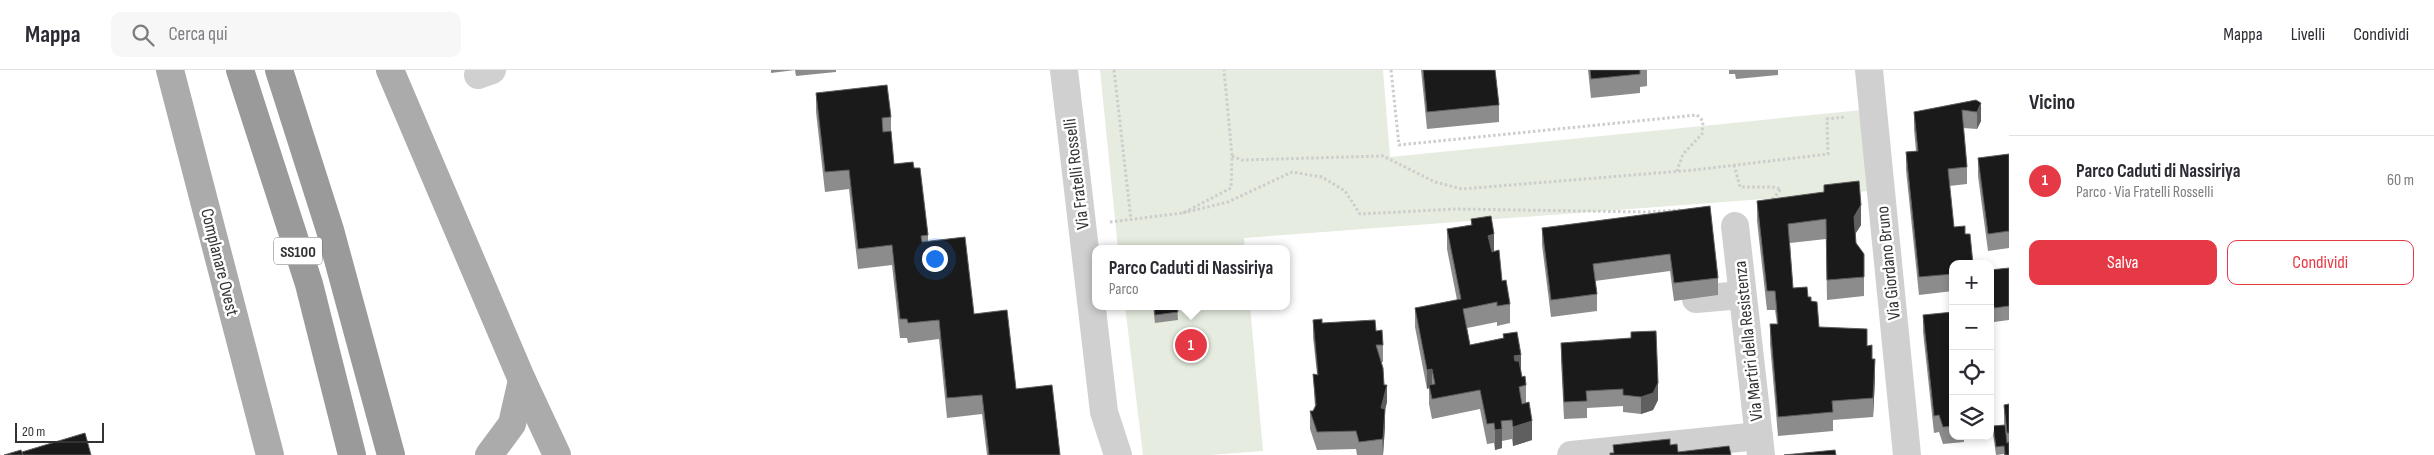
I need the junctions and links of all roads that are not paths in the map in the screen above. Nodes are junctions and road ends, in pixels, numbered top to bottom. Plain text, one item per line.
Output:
1 (170, 70) edge
2 (240, 70) edge
3 (279, 70) edge
4 (1064, 70) edge
5 (1869, 70) edge
6 (395, 78) edge
7 (1735, 226) dead end
8 (1742, 295) junction
9 (1696, 299) dead end
10 (522, 380) junction
11 (388, 443) edge
12 (349, 445) edge
13 (1760, 445) edge
14 (270, 455) edge
15 (489, 455) edge
16 (557, 455) edge
17 (1118, 455) edge
18 (1571, 455) edge
19 (1908, 455) edge

1 - 14 main road, Complanare Ovest
2 - 12 highway, SS100
3 - 11 highway, SS100
4 - 17 street, Via Fratelli Rosselli
5 - 19 street, Via Giordano Bruno
6 - 10 main road
7 - 8 street, Via Martiri della Resistenza
8 - 9 street
8 - 13 street, Via Martiri della Resistenza
10 - 15 main road
10 - 16 main road
13 - 18 street

